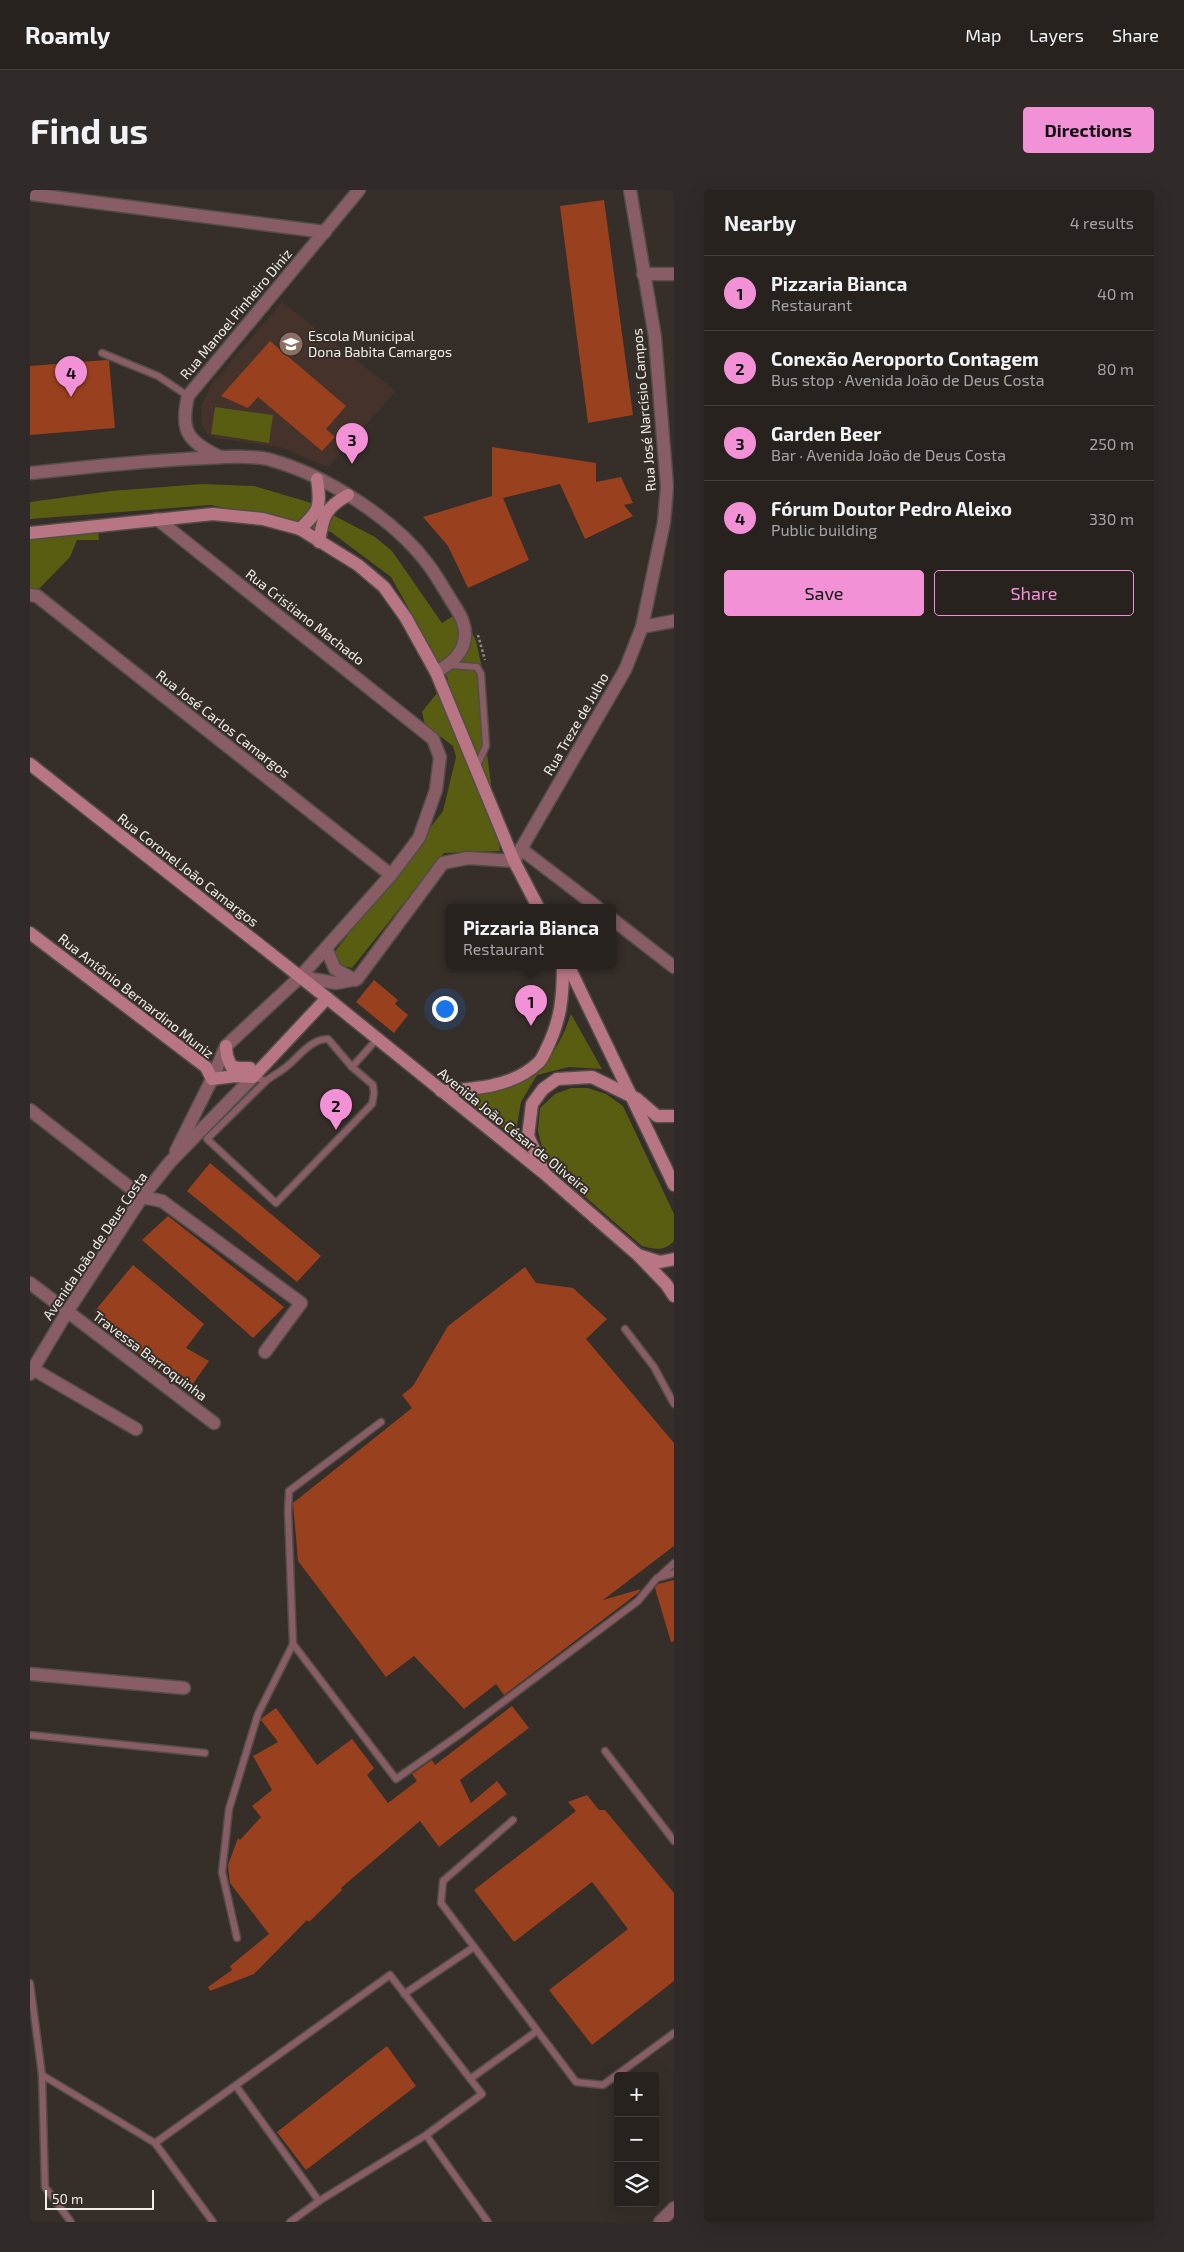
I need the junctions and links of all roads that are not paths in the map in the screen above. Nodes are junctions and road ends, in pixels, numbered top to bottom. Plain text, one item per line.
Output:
1 (359, 190) edge
2 (630, 190) edge
3 (30, 194) edge
4 (84, 195) edge
5 (325, 232) junction
6 (643, 274) junction
7 (674, 274) edge
8 (102, 353) dead end
9 (188, 396) junction
10 (220, 458) junction
11 (30, 473) edge
12 (317, 479) junction
13 (348, 495) junction
14 (158, 519) junction
15 (300, 529) junction
16 (30, 533) edge
17 (319, 542) junction
18 (30, 582) edge
19 (34, 596) edge
20 (674, 621) edge
21 (642, 627) junction
22 (450, 665) junction
23 (436, 672) junction
24 (433, 738) joint
25 (30, 764) edge
26 (476, 770) junction
27 (521, 849) junction
28 (514, 861) junction
29 (391, 875) junction
30 (536, 904) edge
31 (593, 904) edge
32 (616, 922) edge
33 (30, 933) edge
34 (326, 948) junction
35 (674, 966) edge
36 (563, 969) edge
37 (570, 969) edge
38 (300, 977) junction
39 (355, 980) junction
40 (327, 998) junction
41 (377, 1039) junction
42 (226, 1046) junction
43 (268, 1061) junction
44 (352, 1066) junction
45 (253, 1077) junction
46 (212, 1079) junction
47 (266, 1081) junction
48 (441, 1091) junction
49 (631, 1096) junction
50 (30, 1110) edge
51 (674, 1116) edge
52 (170, 1162) junction
53 (545, 1174) junction
54 (674, 1185) edge
55 (142, 1197) junction
56 (638, 1255) junction
57 (674, 1259) edge
58 (30, 1283) edge
59 (674, 1296) edge
60 (67, 1312) junction
61 (625, 1330) dead end
62 (265, 1352) dead end
63 (31, 1371) edge
64 (674, 1404) edge
65 (381, 1422) dead end
66 (214, 1423) dead end
67 (136, 1429) dead end
68 (674, 1564) edge
69 (674, 1573) edge
70 (657, 1578) junction
71 (293, 1644) junction
72 (30, 1674) edge
73 (184, 1688) dead end
74 (30, 1735) edge
75 (605, 1751) dead end
76 (205, 1753) dead end
77 (513, 1820) dead end
78 (674, 1841) edge
79 (237, 1938) dead end
80 (474, 1947) junction
81 (30, 1983) edge
82 (404, 1994) junction
83 (537, 2031) junction
84 (674, 2033) edge
85 (42, 2075) junction
86 (470, 2079) junction
87 (236, 2086) junction
88 (426, 2135) junction
89 (155, 2143) junction
90 (319, 2201) junction
91 (674, 2208) edge
92 (71, 2222) edge
93 (213, 2222) edge
94 (290, 2222) edge
95 (488, 2222) edge
96 (660, 2222) edge

1 - 5 street, Rua Manoel Pinheiro Diniz
2 - 6 street, Rua José Narcísio Campos
3 - 4 street
4 - 5 street
5 - 9 street, Rua Manoel Pinheiro Diniz
6 - 7 street
6 - 21 street, Rua José Narcísio Campos
8 - 9 lane
9 - 10 street, Rua Manoel Pinheiro Diniz
10 - 11 street
10 - 12 street
12 - 13 street
12 - 15 main road
13 - 17 main road
13 - 22 street
14 - 15 main road
14 - 16 main road
14 - 24 street, Rua Cristiano Machado
15 - 17 main road
17 - 23 main road
18 - 19 street, Rua José Carlos Camargos
19 - 29 street, Rua José Carlos Camargos
20 - 21 street
21 - 27 street, Rua Treze de Julho
22 - 23 street
22 - 26 lane
23 - 26 main road
24 - 29 street, Avenida João de Deus Costa
25 - 38 main road, Rua Coronel João Camargos
26 - 28 main road
27 - 28 street, Rua Treze de Julho
27 - 31 street
28 - 30 main road
28 - 39 street
29 - 34 street, Avenida João de Deus Costa
32 - 35 street
33 - 46 main road, Rua Antônio Bernardino Muniz
34 - 38 street, Avenida João de Deus Costa
34 - 39 street
36 - 48 main road
37 - 49 main road
38 - 39 street
38 - 40 main road, Rua Coronel João Camargos
38 - 42 street, Avenida João de Deus Costa
40 - 41 main road, Avenida João César de Oliveira
40 - 43 main road, Avenida João de Deus Costa
41 - 44 lane
41 - 48 main road, Avenida João César de Oliveira
42 - 43 main road
42 - 46 street, Avenida João de Deus Costa
43 - 45 main road, Avenida João de Deus Costa
44 - 47 lane
44 - 47 lane
45 - 46 main road, Rua Antônio Bernardino Muniz
45 - 47 lane
45 - 52 street, Avenida João de Deus Costa
46 - 52 street, Avenida João de Deus Costa
48 - 53 main road, Avenida João César de Oliveira
49 - 51 main road
49 - 53 main road
49 - 54 main road
50 - 55 street
52 - 55 street, Avenida João de Deus Costa
53 - 56 main road, Avenida João César de Oliveira
55 - 60 street, Avenida João de Deus Costa
55 - 62 street
56 - 57 main road
56 - 59 main road, Avenida João César de Oliveira
58 - 60 street, Travessa Barroquinha
60 - 63 street, Avenida João de Deus Costa
60 - 66 street, Travessa Barroquinha
61 - 64 lane
63 - 67 street
65 - 71 lane
68 - 70 lane
69 - 70 lane
70 - 71 lane
71 - 79 lane
72 - 73 street
74 - 76 lane
75 - 78 lane
77 - 80 lane
80 - 82 lane
80 - 83 lane
81 - 85 lane
82 - 86 lane
82 - 87 lane
83 - 84 lane
83 - 86 lane
85 - 89 lane
85 - 92 lane
86 - 88 lane
87 - 89 lane
87 - 90 lane
88 - 90 lane
88 - 95 lane
89 - 93 lane
90 - 94 lane
91 - 96 street

